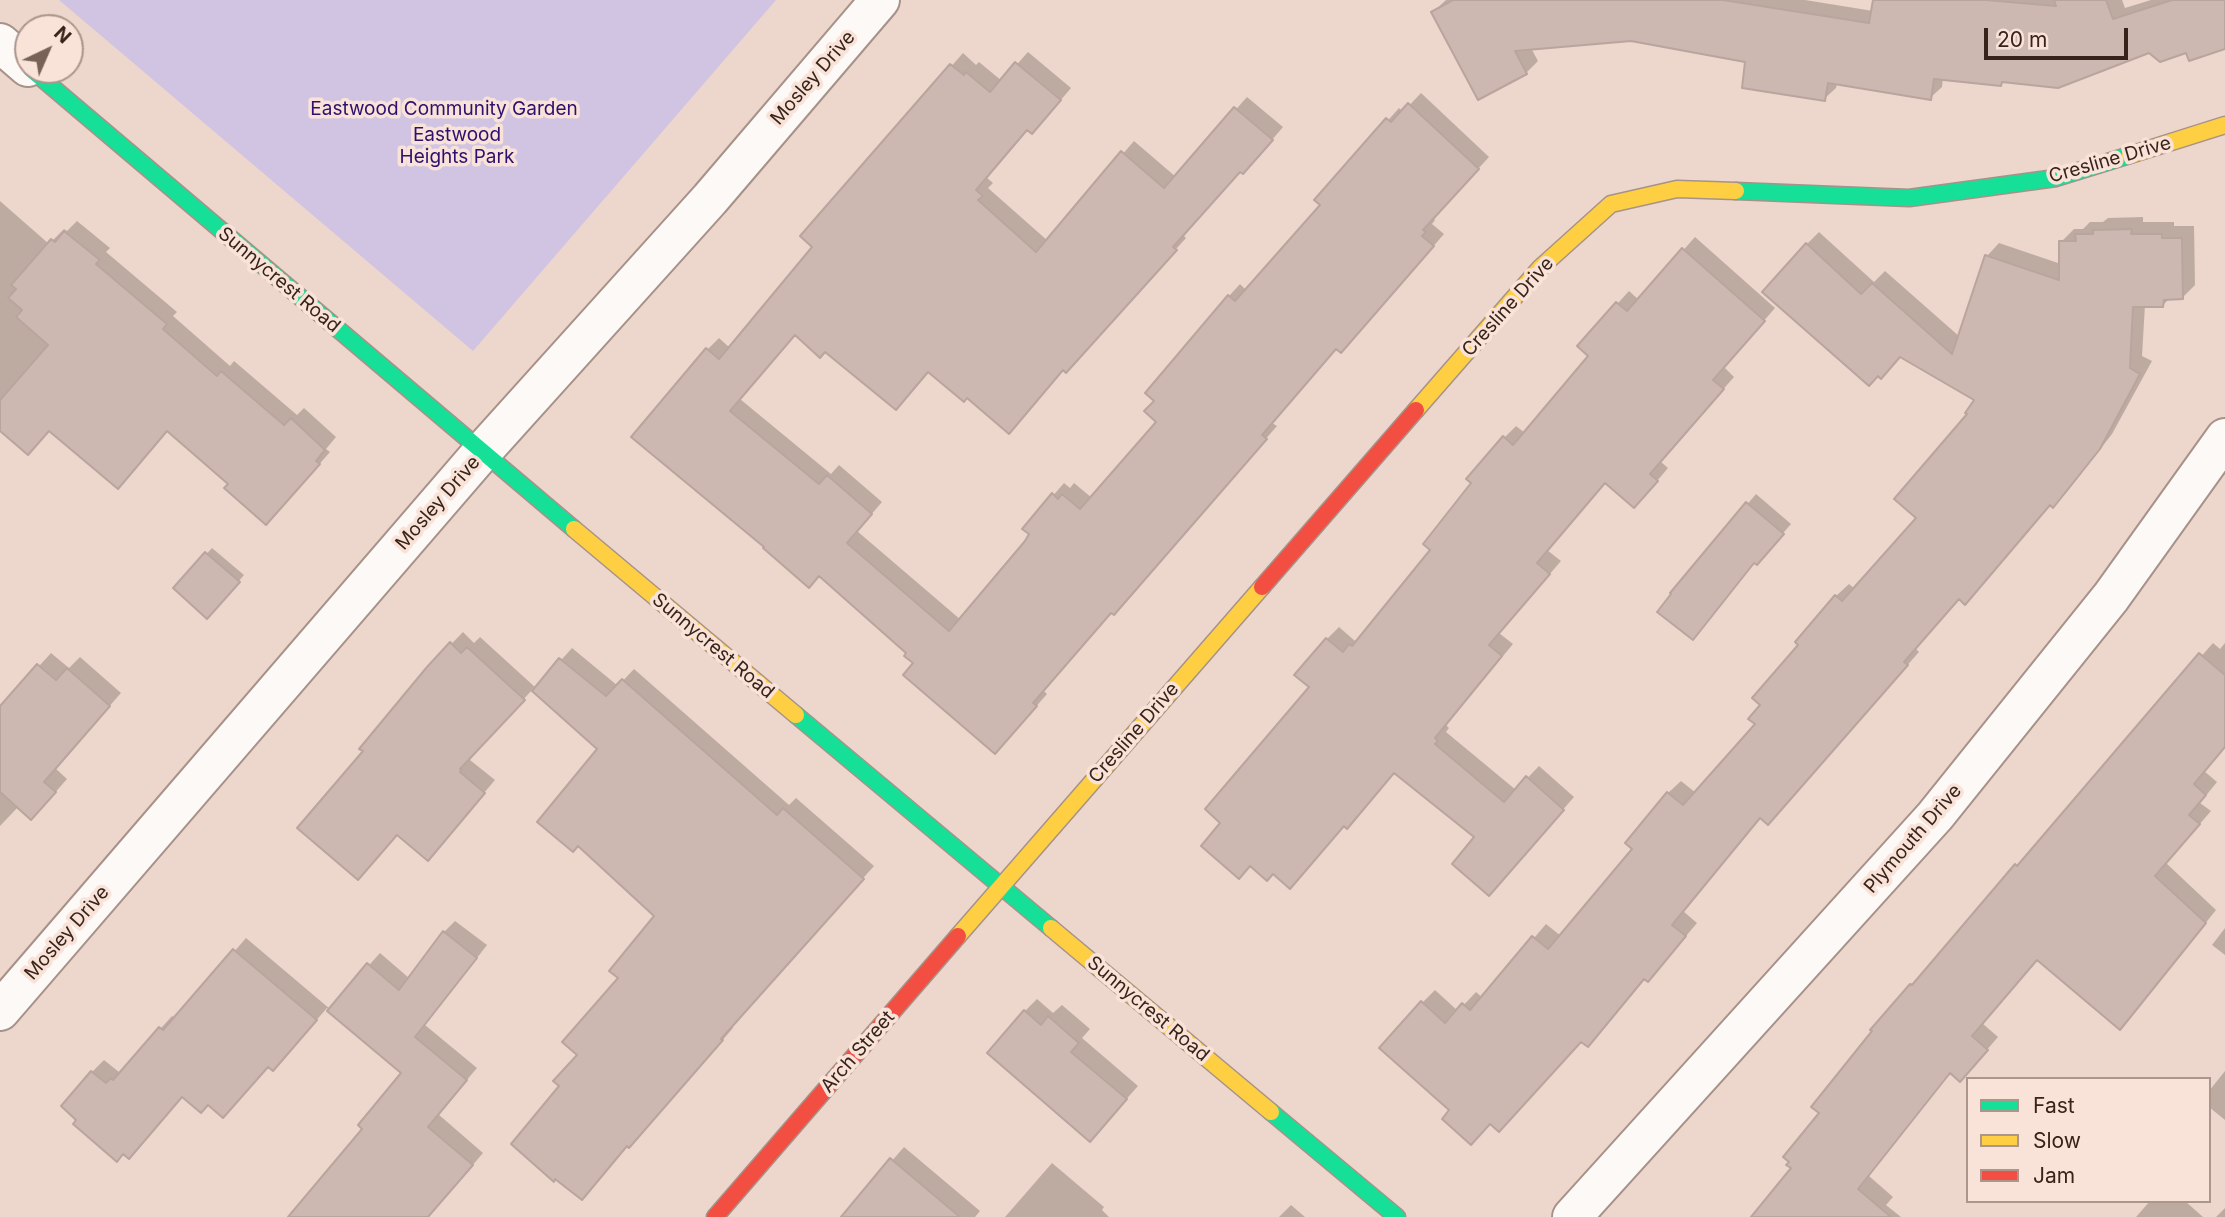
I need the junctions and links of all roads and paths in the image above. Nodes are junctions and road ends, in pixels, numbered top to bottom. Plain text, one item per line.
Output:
1 (880, 0) edge
2 (0, 43) edge
3 (14, 55) edge
4 (49, 84) edge
5 (2225, 125) edge
6 (2225, 438) edge
7 (482, 452) junction
8 (1000, 886) junction
9 (0, 1010) edge
10 (715, 1217) edge
11 (1397, 1217) edge
12 (1572, 1217) edge

1 - 7 street, Mosley Drive
2 - 3 street, Sunnycrest Road
4 - 7 street, Sunnycrest Road
5 - 8 street, Cresline Drive
6 - 12 street, Plymouth Drive
7 - 8 street, Sunnycrest Road
7 - 9 street, Mosley Drive
8 - 10 street, Arch Street
8 - 11 street, Sunnycrest Road

